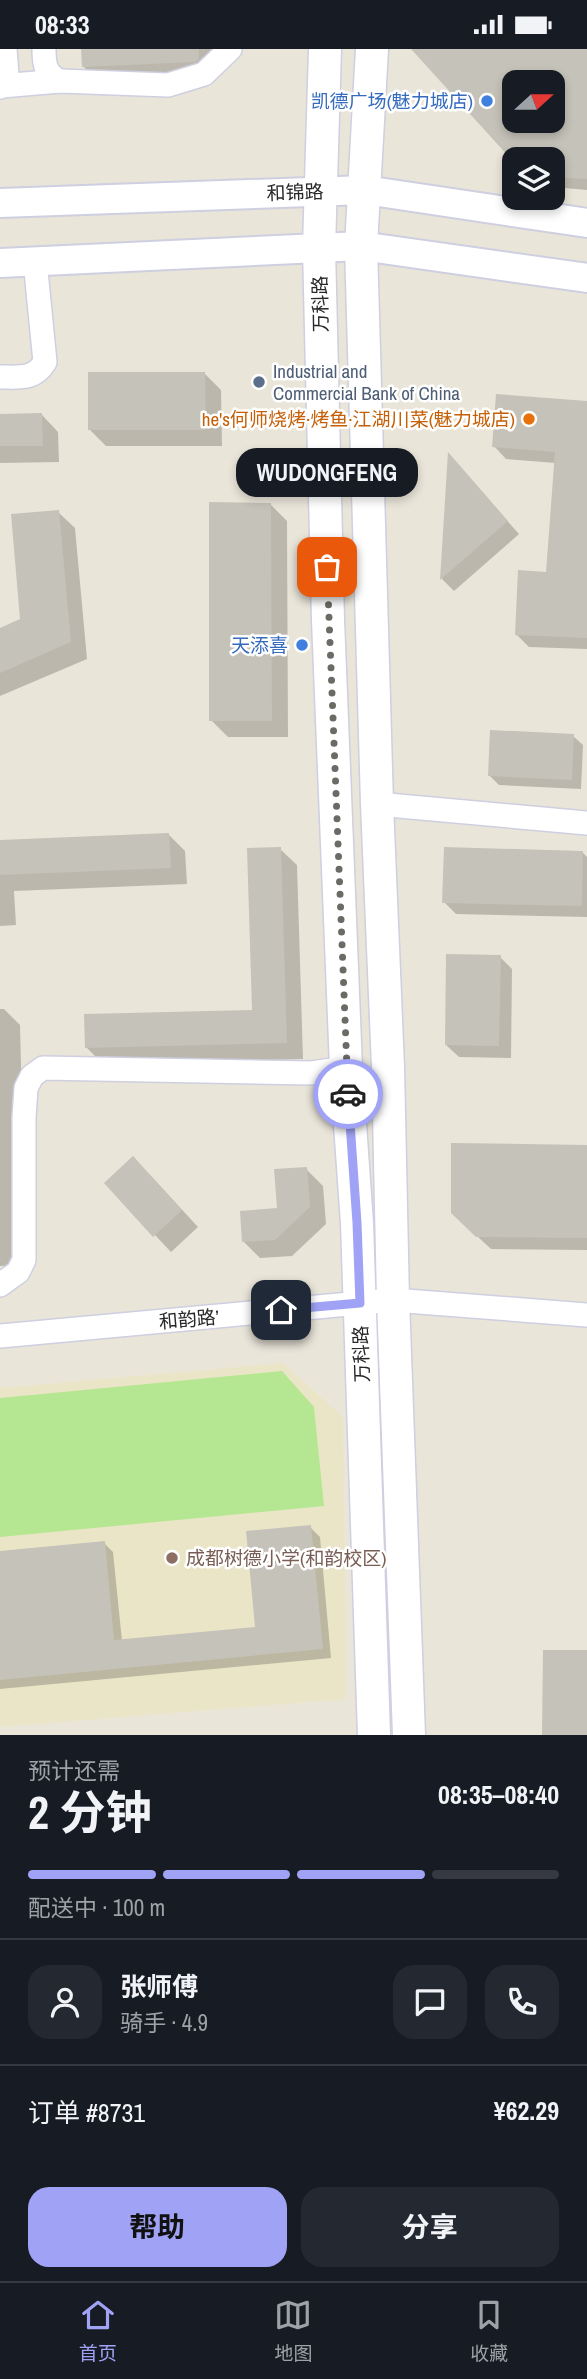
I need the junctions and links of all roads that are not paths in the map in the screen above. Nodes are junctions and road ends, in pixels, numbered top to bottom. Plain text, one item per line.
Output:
1 (5, 49) edge
2 (44, 49) edge
3 (230, 49) edge
4 (325, 49) edge
5 (372, 49) edge
6 (60, 81) junction
7 (1, 86) edge
8 (365, 190) junction
9 (321, 191) junction
10 (0, 203) edge
11 (587, 223) edge
12 (361, 246) junction
13 (319, 247) junction
14 (35, 261) junction
15 (0, 263) edge
16 (587, 278) edge
17 (0, 377) edge
18 (377, 804) junction
19 (587, 823) edge
20 (346, 1068) junction
21 (0, 1285) edge
22 (393, 1300) junction
23 (360, 1303) junction
24 (587, 1315) edge
25 (0, 1336) edge
26 (374, 1735) edge
27 (409, 1735) edge

1 - 7 street
2 - 6 street
3 - 6 street
4 - 9 main road, 万科路
5 - 8 main road, 万科路
6 - 7 street
8 - 9 street, 和锦路
8 - 11 street, 和锦路
8 - 12 main road, 万科路
9 - 10 street, 和锦路
9 - 13 main road, 万科路
12 - 13 street
12 - 16 street
12 - 18 main road, 万科路
13 - 14 street
13 - 20 main road, 万科路
14 - 15 street
14 - 17 street
18 - 19 street
18 - 22 main road, 万科路
20 - 21 street
20 - 23 main road, 万科路
22 - 23 street, 和韵路’
22 - 24 street, 和韵路’
22 - 27 main road, 万科路
23 - 25 street, 和韵路’
23 - 26 main road, 万科路

